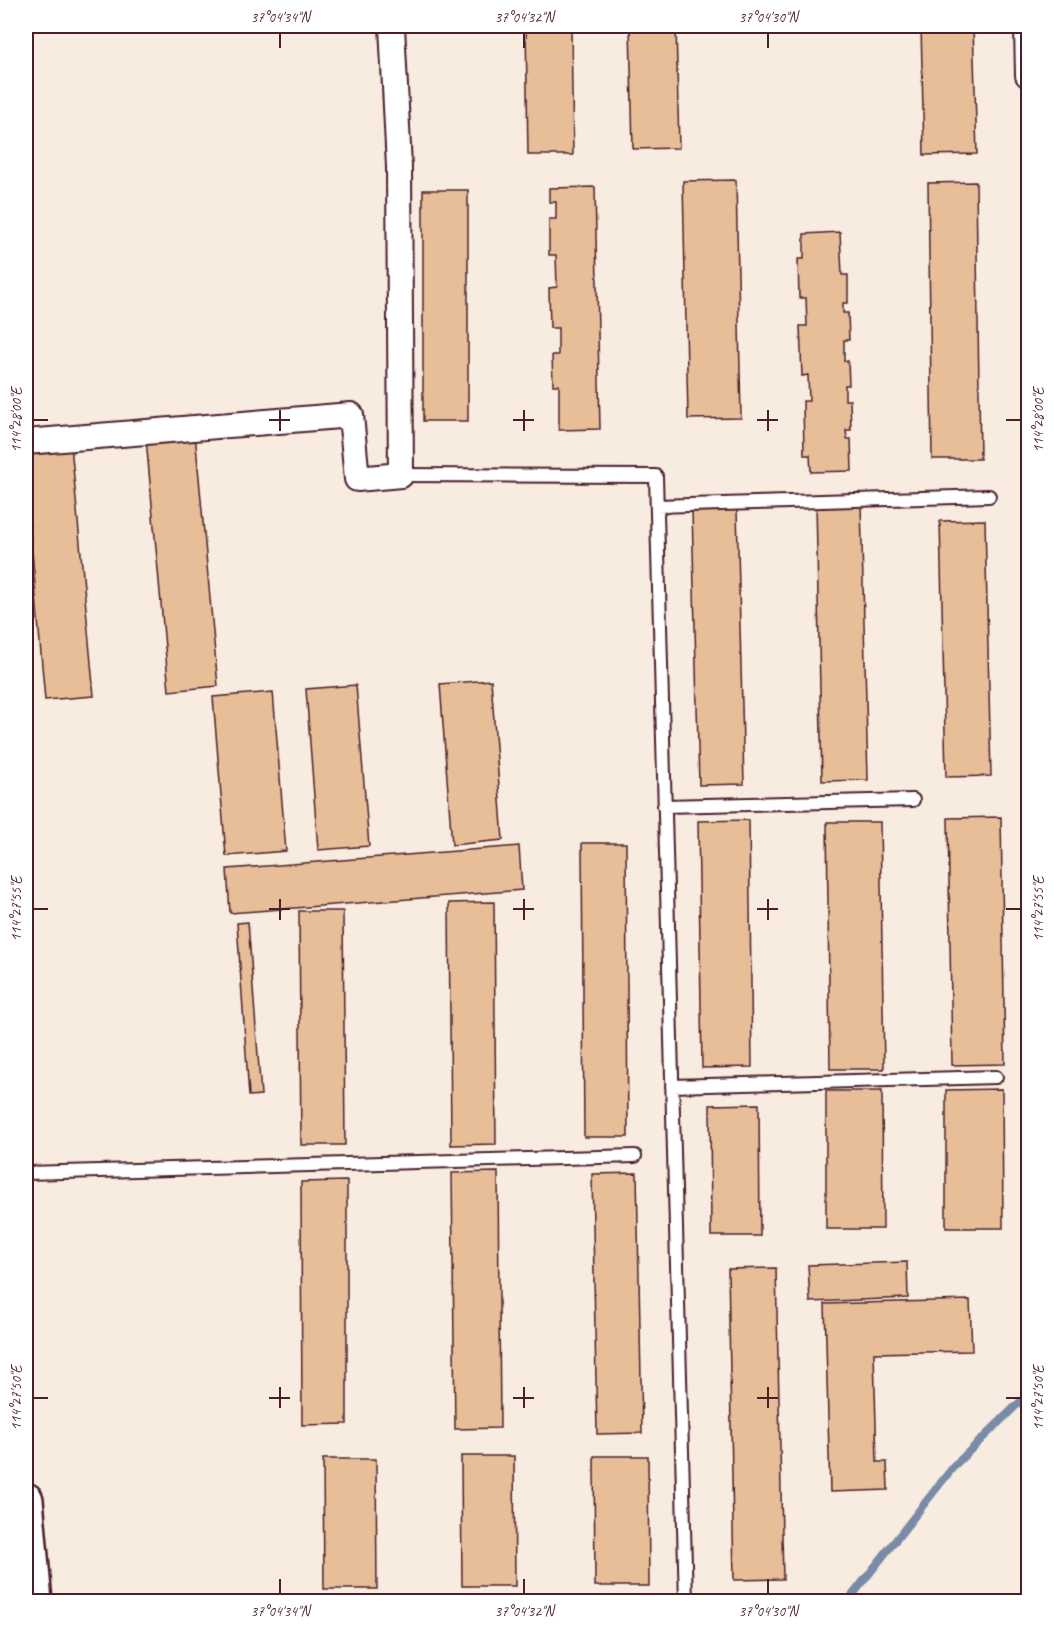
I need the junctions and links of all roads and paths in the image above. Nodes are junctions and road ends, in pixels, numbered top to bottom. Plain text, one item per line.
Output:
1 (392, 26) edge
2 (1028, 26) edge
3 (1029, 75) edge
4 (26, 442) edge
5 (400, 475) junction
6 (989, 496) dead end
7 (657, 506) junction
8 (913, 800) dead end
9 (664, 806) junction
10 (996, 1077) dead end
11 (672, 1086) junction
12 (635, 1156) dead end
13 (26, 1173) edge
14 (26, 1500) edge
15 (35, 1602) edge
16 (687, 1602) edge

1 - 5 street
2 - 3 street
4 - 5 street
5 - 7 lane
6 - 7 lane
7 - 9 lane
8 - 9 lane
9 - 11 lane
10 - 11 lane
11 - 16 lane
12 - 13 lane
14 - 15 main road

